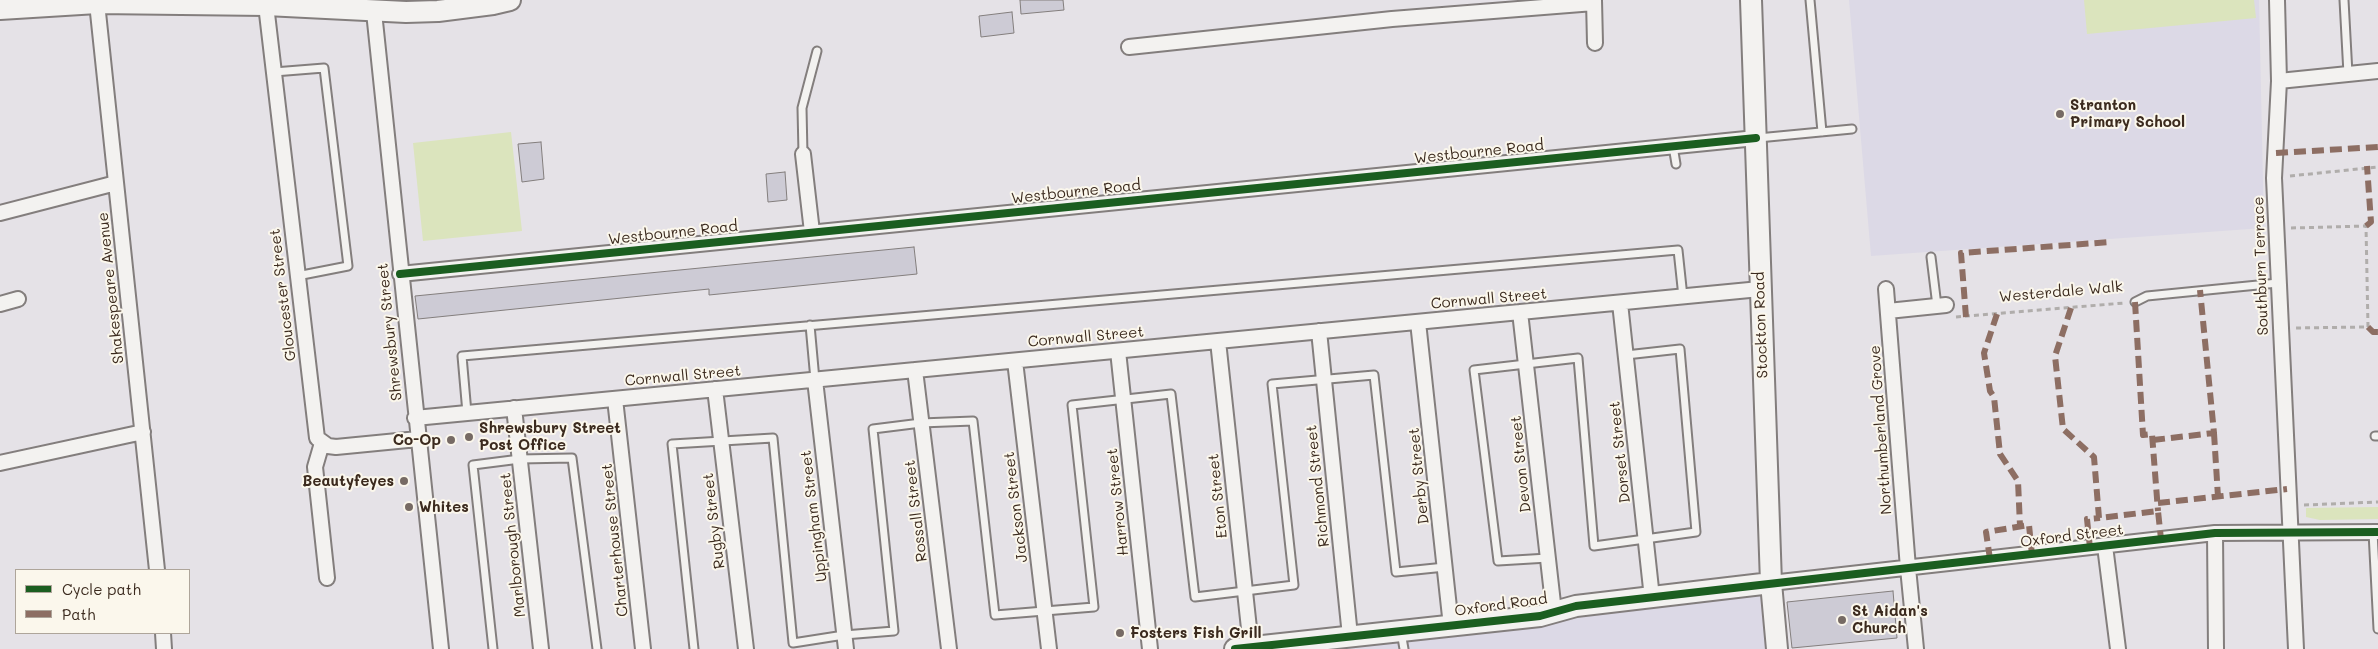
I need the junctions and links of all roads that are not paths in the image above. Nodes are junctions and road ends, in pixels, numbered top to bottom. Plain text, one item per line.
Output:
1 (1751, 0) edge
2 (1810, 0) edge
3 (2277, 0) edge
4 (2344, 0) edge
5 (499, 1) edge
6 (1594, 1) edge
7 (97, 3) junction
8 (1544, 3) edge
9 (266, 5) junction
10 (8, 6) edge
11 (374, 12) junction
12 (1595, 44) dead end
13 (1129, 47) dead end
14 (817, 51) dead end
15 (2378, 71) edge
16 (274, 72) junction
17 (2348, 74) junction
18 (2279, 81) junction
19 (1852, 129) dead end
20 (1822, 132) junction
21 (1756, 138) junction
22 (1673, 146) junction
23 (803, 154) joint
24 (1676, 164) dead end
25 (116, 183) junction
26 (0, 213) edge
27 (812, 232) junction
28 (1931, 257) dead end
29 (400, 274) junction
30 (297, 276) junction
31 (2278, 283) junction
32 (1886, 289) dead end
33 (1760, 290) junction
34 (1683, 297) junction
35 (18, 299) dead end
36 (2135, 302) road end
37 (1620, 303) junction
38 (0, 304) edge
39 (1941, 306) joint
40 (1888, 311) junction
41 (1520, 312) junction
42 (1418, 322) junction
43 (810, 325) junction
44 (1319, 332) junction
45 (1218, 341) junction
46 (1118, 351) junction
47 (1626, 355) junction
48 (1016, 360) junction
49 (1526, 362) junction
50 (915, 370) junction
51 (1324, 379) junction
52 (815, 380) junction
53 (715, 389) junction
54 (615, 398) junction
55 (1123, 400) junction
56 (514, 408) junction
57 (467, 413) junction
58 (415, 418) junction
59 (921, 423) junction
60 (143, 432) junction
61 (418, 439) junction
62 (721, 441) junction
63 (322, 443) junction
64 (520, 459) junction
65 (0, 462) edge
66 (2289, 532) junction
67 (2375, 532) edge
68 (2215, 533) junction
69 (1646, 539) junction
70 (2105, 546) junction
71 (1548, 558) junction
72 (1445, 567) junction
73 (1908, 568) junction
74 (157, 569) edge
75 (328, 578) dead end
76 (1770, 583) junction
77 (1245, 591) junction
78 (1652, 598) junction
79 (1044, 610) junction
80 (1554, 612) junction
81 (1451, 626) junction
82 (2378, 629) edge
83 (163, 634) edge
84 (1350, 636) junction
85 (1402, 640) edge
86 (845, 642) edge
87 (1306, 645) edge
88 (1243, 648) edge
89 (164, 649) edge
90 (441, 649) edge
91 (493, 649) edge
92 (541, 649) edge
93 (597, 649) edge
94 (643, 649) edge
95 (694, 649) edge
96 (746, 649) edge
97 (949, 649) edge
98 (1049, 649) edge
99 (1150, 649) edge
100 (1777, 649) edge
101 (1916, 649) edge
102 (2118, 649) edge
103 (2216, 649) edge
104 (2296, 649) edge

1 - 21 street, Stockton Road
2 - 20 lane
3 - 18 street, Southburn Terrace
4 - 17 lane
5 - 11 street
6 - 8 street
6 - 12 street
7 - 9 street
7 - 10 street
7 - 25 street, Shakespeare Avenue
8 - 13 street
9 - 11 street
9 - 16 street, Gloucester Street
11 - 29 street, Shrewsbury Street
14 - 23 lane
15 - 17 street
16 - 30 street, Gloucester Street
16 - 30 lane
17 - 18 street
18 - 31 street, Southburn Terrace
19 - 20 lane
20 - 21 lane
21 - 22 street, Westbourne Road
21 - 33 street, Stockton Road
22 - 24 lane
22 - 27 street, Westbourne Road
23 - 27 street
25 - 26 street
25 - 60 street, Shakespeare Avenue
27 - 29 street, Westbourne Road
28 - 39 lane
29 - 58 street, Shrewsbury Street
30 - 63 street, Gloucester Street
31 - 36 lane, Westerdale Walk
31 - 66 street, Southburn Terrace
32 - 40 street, Northumberland Grove
33 - 34 street, Cornwall Street
33 - 76 street, Stockton Road
34 - 37 street, Cornwall Street
34 - 43 lane
35 - 38 street
37 - 41 street, Cornwall Street
37 - 47 street, Dorset Street
39 - 40 street
40 - 73 street, Northumberland Grove
41 - 42 street, Cornwall Street
41 - 49 street, Devon Street
42 - 44 street, Cornwall Street
42 - 72 street, Derby Street
43 - 52 lane
43 - 57 lane
44 - 45 street, Cornwall Street
44 - 51 street, Richmond Street
45 - 46 street, Cornwall Street
45 - 77 street, Eton Street
46 - 48 street, Cornwall Street
46 - 55 street, Harrow Street
47 - 69 street, Dorset Street
47 - 69 lane
48 - 50 street, Cornwall Street
48 - 79 street, Jackson Street
49 - 69 lane
49 - 71 street, Devon Street
49 - 71 lane
50 - 52 street, Cornwall Street
50 - 59 street, Rossall Street
51 - 72 lane
51 - 77 lane
51 - 84 street, Richmond Street
52 - 53 street, Cornwall Street
52 - 86 street, Uppingham Street
53 - 54 street, Cornwall Street
53 - 62 street, Rugby Street
54 - 56 street, Cornwall Street
54 - 94 street, Charterhouse Street
55 - 77 lane
55 - 79 lane
55 - 99 street, Harrow Street
56 - 57 street, Cornwall Street
56 - 64 street, Marlborough Street
57 - 58 street, Cornwall Street
58 - 61 street, Shrewsbury Street
59 - 79 lane
59 - 86 lane
59 - 97 street, Rossall Street
60 - 65 street
60 - 74 street, Shakespeare Avenue
61 - 63 street
61 - 90 street, Shrewsbury Street
62 - 86 lane
62 - 95 lane
62 - 96 street, Rugby Street
63 - 75 street
64 - 91 lane
64 - 92 street, Marlborough Street
64 - 93 lane
66 - 67 street, Oxford Street
66 - 68 street, Oxford Street
66 - 104 street, Southburn Terrace
67 - 82 lane
68 - 70 street, Oxford Street
68 - 103 street
69 - 78 street, Dorset Street
70 - 73 street, Oxford Street
70 - 102 street
71 - 80 street, Devon Street
72 - 81 street, Derby Street
73 - 76 street, Oxford Street
73 - 101 street, Northumberland Grove
76 - 78 street, Oxford Road
76 - 100 street, Stockton Road
77 - 88 street, Eton Street
78 - 80 street, Oxford Road
79 - 98 street, Jackson Street
80 - 81 street, Oxford Road
81 - 85 street, Oxford Road
83 - 89 street
84 - 85 street, Oxford Road
84 - 87 street, Oxford Road
87 - 88 street, Oxford Road

